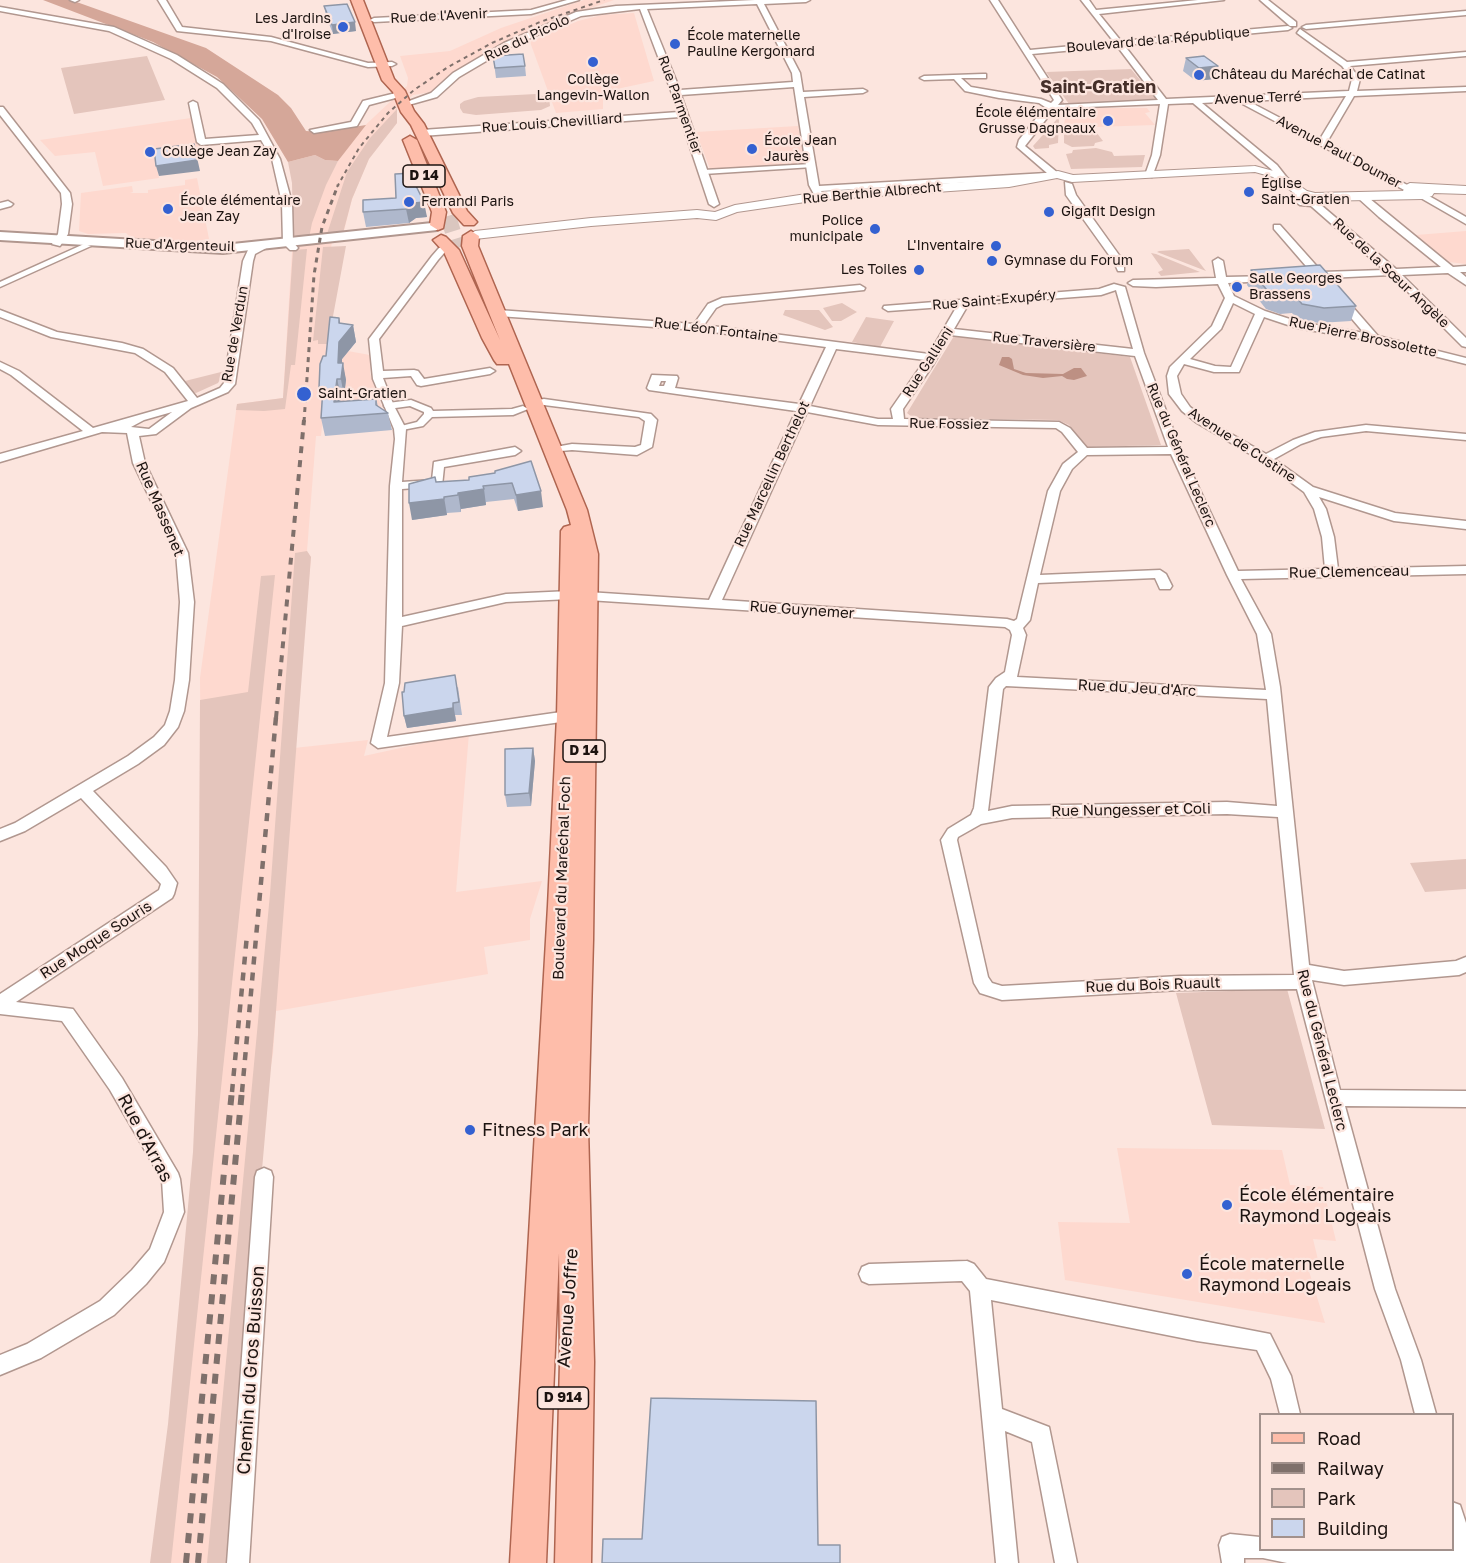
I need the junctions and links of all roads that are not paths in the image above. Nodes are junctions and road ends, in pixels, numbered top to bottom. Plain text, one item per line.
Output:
1 (162, 0) edge
2 (357, 0) edge
3 (366, 0) edge
4 (575, 0) edge
5 (800, 0) edge
6 (806, 0) edge
7 (994, 0) edge
8 (1085, 0) edge
9 (1220, 0) edge
10 (1264, 0) edge
11 (558, 2) edge
12 (759, 2) junction
13 (643, 7) junction
14 (0, 9) edge
15 (1095, 12) junction
16 (1466, 13) edge
17 (374, 20) junction
18 (1297, 28) junction
19 (1120, 44) junction
20 (1029, 52) junction
21 (1466, 54) edge
22 (387, 64) junction
23 (1345, 64) junction
24 (956, 76) junction
25 (983, 76) dead end
26 (924, 78) dead end
27 (798, 84) junction
28 (1466, 89) edge
29 (863, 91) dead end
30 (676, 93) junction
31 (799, 94) junction
32 (1351, 94) junction
33 (1055, 95) junction
34 (1239, 99) junction
35 (403, 100) junction
36 (1194, 100) junction
37 (1041, 101) junction
38 (1164, 102) junction
39 (193, 104) dead end
40 (0, 109) edge
41 (1051, 111) junction
42 (683, 114) junction
43 (314, 130) dead end
44 (419, 135) junction
45 (266, 136) junction
46 (1322, 143) junction
47 (811, 166) junction
48 (704, 172) junction
49 (1149, 175) junction
50 (1284, 179) junction
51 (1060, 182) junction
52 (1466, 191) edge
53 (1419, 192) junction
54 (817, 193) junction
55 (1362, 196) junction
56 (1316, 201) junction
57 (718, 209) junction
58 (603, 215) junction
59 (638, 219) junction
60 (1466, 220) edge
61 (1277, 226) dead end
62 (454, 232) junction
63 (0, 236) edge
64 (0, 241) edge
65 (59, 242) junction
66 (291, 245) junction
67 (87, 246) junction
68 (258, 249) junction
69 (1218, 261) dead end
70 (1121, 269) junction
71 (1466, 269) edge
72 (1450, 270) junction
73 (1392, 271) junction
74 (1318, 275) junction
75 (1298, 276) edge
76 (1276, 278) edge
77 (1222, 281) junction
78 (1466, 282) edge
79 (1133, 283) junction
80 (0, 285) edge
81 (860, 288) dead end
82 (1101, 292) junction
83 (1120, 292) junction
84 (1230, 298) junction
85 (964, 303) junction
86 (888, 308) dead end
87 (0, 313) edge
88 (498, 313) junction
89 (1261, 313) junction
90 (697, 327) junction
91 (948, 332) junction
92 (1374, 338) junction
93 (1466, 344) edge
94 (832, 345) junction
95 (1139, 353) junction
96 (932, 358) junction
97 (1182, 360) junction
98 (1466, 361) edge
99 (0, 365) edge
100 (496, 366) junction
101 (377, 375) junction
102 (1173, 387) junction
103 (1152, 388) junction
104 (669, 389) dead end
105 (529, 399) junction
106 (191, 404) junction
107 (388, 406) junction
108 (802, 408) junction
109 (429, 414) junction
110 (163, 423) junction
111 (899, 423) junction
112 (137, 424) junction
113 (400, 429) junction
114 (98, 430) junction
115 (152, 432) junction
116 (1466, 437) edge
117 (554, 450) junction
118 (1175, 450) junction
119 (137, 451) junction
120 (516, 451) dead end
121 (1084, 452) junction
122 (0, 458) edge
123 (1266, 459) junction
124 (396, 486) junction
125 (1309, 490) junction
126 (1466, 525) edge
127 (1332, 572) junction
128 (1465, 572) edge
129 (1233, 575) junction
130 (1033, 579) junction
131 (1165, 586) dead end
132 (579, 596) junction
133 (714, 604) junction
134 (395, 623) junction
135 (1016, 627) junction
136 (1001, 681) junction
137 (1273, 695) junction
138 (568, 716) junction
139 (82, 789) junction
140 (1286, 813) junction
141 (977, 819) junction
142 (0, 835) edge
143 (1466, 964) edge
144 (1302, 976) junction
145 (1002, 993) joint
146 (0, 1005) edge
147 (1333, 1098) junction
148 (1466, 1099) edge
149 (562, 1124) junction
150 (264, 1177) dead end
151 (559, 1233) junction
152 (869, 1274) dead end
153 (980, 1288) junction
154 (0, 1365) edge
155 (1290, 1413) edge
156 (1426, 1413) edge
157 (992, 1415) junction
158 (1454, 1520) edge
159 (1259, 1548) edge
160 (1298, 1551) edge
161 (1325, 1552) edge
162 (546, 1561) edge
163 (1466, 1562) edge
164 (238, 1563) edge
165 (1007, 1563) edge
166 (1066, 1563) edge
167 (1233, 1563) edge

1 - 22 street
2 - 22 main road, D 14
3 - 17 main road, D 14
4 - 11 street, Rue de l'Avenir
5 - 6 street, Rue du Picolo
5 - 12 street, Rue du Picolo
7 - 20 street
8 - 15 street
9 - 15 street
10 - 18 street
11 - 17 street, Rue de l'Avenir
12 - 13 street, Rue du Picolo
12 - 27 street
13 - 30 street, Rue Parmentier
13 - 35 street, Rue du Picolo
14 - 45 street
15 - 19 street
16 - 18 street, Boulevard de la République
17 - 22 main road, D 14
18 - 19 street, Boulevard de la République
18 - 23 street
19 - 20 street, Boulevard de la République
19 - 38 street
20 - 33 street
21 - 23 street
22 - 35 main road, D 14
23 - 32 street
24 - 25 street
24 - 26 street
24 - 37 street
27 - 30 street
27 - 31 street
28 - 32 street, Avenue Terré
29 - 31 street
30 - 42 street, Rue Parmentier
31 - 47 street
32 - 34 street, Avenue Terré
32 - 46 street
33 - 37 street
33 - 41 street
34 - 36 street, Avenue Terré
34 - 46 street, Avenue Paul Doumer
35 - 43 street, Rue du Picolo
35 - 44 main road, D 14
36 - 38 street, Avenue Terré
36 - 50 street
37 - 41 street
38 - 41 street, Avenue Terré
38 - 49 street
39 - 45 street
40 - 65 street
41 - 51 street
42 - 44 street, Rue Louis Chevilliard
42 - 48 street, Rue Parmentier
44 - 62 main road, D 14
44 - 62 main road, D 14
45 - 66 street
46 - 53 street, Avenue Paul Doumer
47 - 48 street
47 - 54 street
48 - 57 street, Rue Parmentier
49 - 50 street
49 - 51 street
50 - 56 street
51 - 54 street, Rue Berthie Albrecht
51 - 54 street, Rue Berthie Albrecht
51 - 70 street
52 - 53 street
53 - 55 street
53 - 60 street, Avenue Paul Doumer
54 - 57 street, Rue Berthie Albrecht
55 - 56 street
55 - 72 street
56 - 73 street, Rue de la Sœur Angèle
57 - 58 street, Rue Berthie Albrecht
57 - 59 street, Rue Berthie Albrecht
58 - 59 street, Rue Berthie Albrecht
58 - 62 street, Rue Berthie Albrecht
59 - 62 street, Rue Berthie Albrecht
61 - 74 street
62 - 66 main road, Rue d'Argenteuil
62 - 88 main road, Boulevard du Maréchal Foch / D 14
62 - 100 main road, Boulevard du Maréchal Foch / D 14
62 - 101 street
62 - 105 main road, Boulevard du Maréchal Foch / D 14
63 - 65 main road, Rue d'Argenteuil
64 - 65 main road, Rue d'Argenteuil
65 - 67 main road, Rue d'Argenteuil
65 - 68 main road, Rue d'Argenteuil
66 - 68 main road, Rue d'Argenteuil
67 - 68 main road, Rue d'Argenteuil
67 - 80 street, Rue d'Argenteuil
68 - 106 street, Rue de Verdun
69 - 77 street
70 - 79 street
70 - 83 street
71 - 72 street
72 - 73 street
72 - 78 street
73 - 74 street
73 - 93 street, Rue de la Sœur Angèle
74 - 75 street
74 - 92 street
76 - 77 street
77 - 79 street
77 - 84 street
79 - 83 street
81 - 90 street
82 - 83 street, Rue Saint-Exupéry
82 - 83 street, Rue Saint-Exupéry
82 - 85 street, Rue Saint-Exupéry
83 - 95 street, Rue du Général Leclerc
84 - 89 street, Rue Pierre Brossolette
84 - 97 street
85 - 86 street, Rue Saint-Exupéry
85 - 91 street, Rue Gallieni
87 - 106 street
88 - 90 street, Rue Léon Fontaine
88 - 105 main road, Boulevard du Maréchal Foch / D 14
89 - 92 street, Rue Pierre Brossolette
89 - 97 street
90 - 94 street, Rue Léon Fontaine
91 - 95 street, Rue Traversière
91 - 96 street, Rue Gallieni
92 - 98 street, Rue Pierre Brossolette
94 - 96 street, Rue Léon Fontaine
94 - 108 street, Rue Marcellin Berthelot
95 - 103 street, Rue du Général Leclerc
96 - 111 street, Rue Gallieni
97 - 102 street
99 - 114 street
100 - 101 street
100 - 105 main road, Boulevard du Maréchal Foch / D 14
101 - 107 street
102 - 103 street
102 - 123 street, Avenue de Custine
103 - 118 street, Rue du Général Leclerc
104 - 108 street, Rue Fossiez
105 - 109 street
105 - 117 main road, Boulevard du Maréchal Foch / D 14
105 - 117 street
105 - 132 main road, Boulevard du Maréchal Foch
106 - 110 street
106 - 112 street
107 - 109 street
107 - 113 street
108 - 111 street, Rue Fossiez
108 - 133 street, Rue Marcellin Berthelot
109 - 113 street
110 - 112 street
110 - 115 street
111 - 121 street, Rue Fossiez
112 - 114 street
112 - 115 street
112 - 119 street, Rue Massenet
113 - 124 street
114 - 122 street
115 - 119 street
116 - 123 street
117 - 132 main road, Boulevard du Maréchal Foch / D 14
118 - 121 street
118 - 129 street, Rue du Général Leclerc
119 - 139 street, Rue Massenet
120 - 124 street
121 - 130 street
123 - 125 street, Avenue de Custine
124 - 134 street
125 - 126 street
125 - 127 street, Avenue de Custine
127 - 128 street, Rue Clemenceau
127 - 129 street, Rue Clemenceau
129 - 137 street, Rue du Général Leclerc
130 - 131 street
130 - 135 street
132 - 133 street, Rue Guynemer
132 - 134 street, Rue Guynemer
132 - 138 main road, Boulevard du Maréchal Foch
132 - 149 main road, Boulevard du Maréchal Foch / D 14
133 - 135 street, Rue Guynemer
134 - 138 street
135 - 136 street
136 - 137 street, Rue du Jeu d'Arc
136 - 141 street
137 - 140 street, Rue du Général Leclerc
138 - 149 main road, Boulevard du Maréchal Foch
139 - 142 street, Rue Massenet
139 - 146 street, Rue Moque Souris
140 - 141 street, Rue Nungesser et Coli
140 - 144 street, Rue du Général Leclerc
141 - 145 street, Rue Nungesser et Coli
143 - 144 street, Rue du Bois Ruault
144 - 145 street, Rue du Bois Ruault
144 - 147 street, Rue du Général Leclerc
146 - 154 street, Rue d'Arras
147 - 148 street
147 - 156 street, Rue du Général Leclerc
149 - 151 main road, Avenue Joffre / D 914
150 - 164 street, Chemin du Gros Buisson
151 - 162 main road, Avenue Joffre / D 914
151 - 162 main road, Avenue Joffre / D 914
152 - 153 street
153 - 155 street
153 - 157 street
157 - 165 street
157 - 166 street
158 - 163 street
159 - 167 street
160 - 161 street
161 - 163 street

